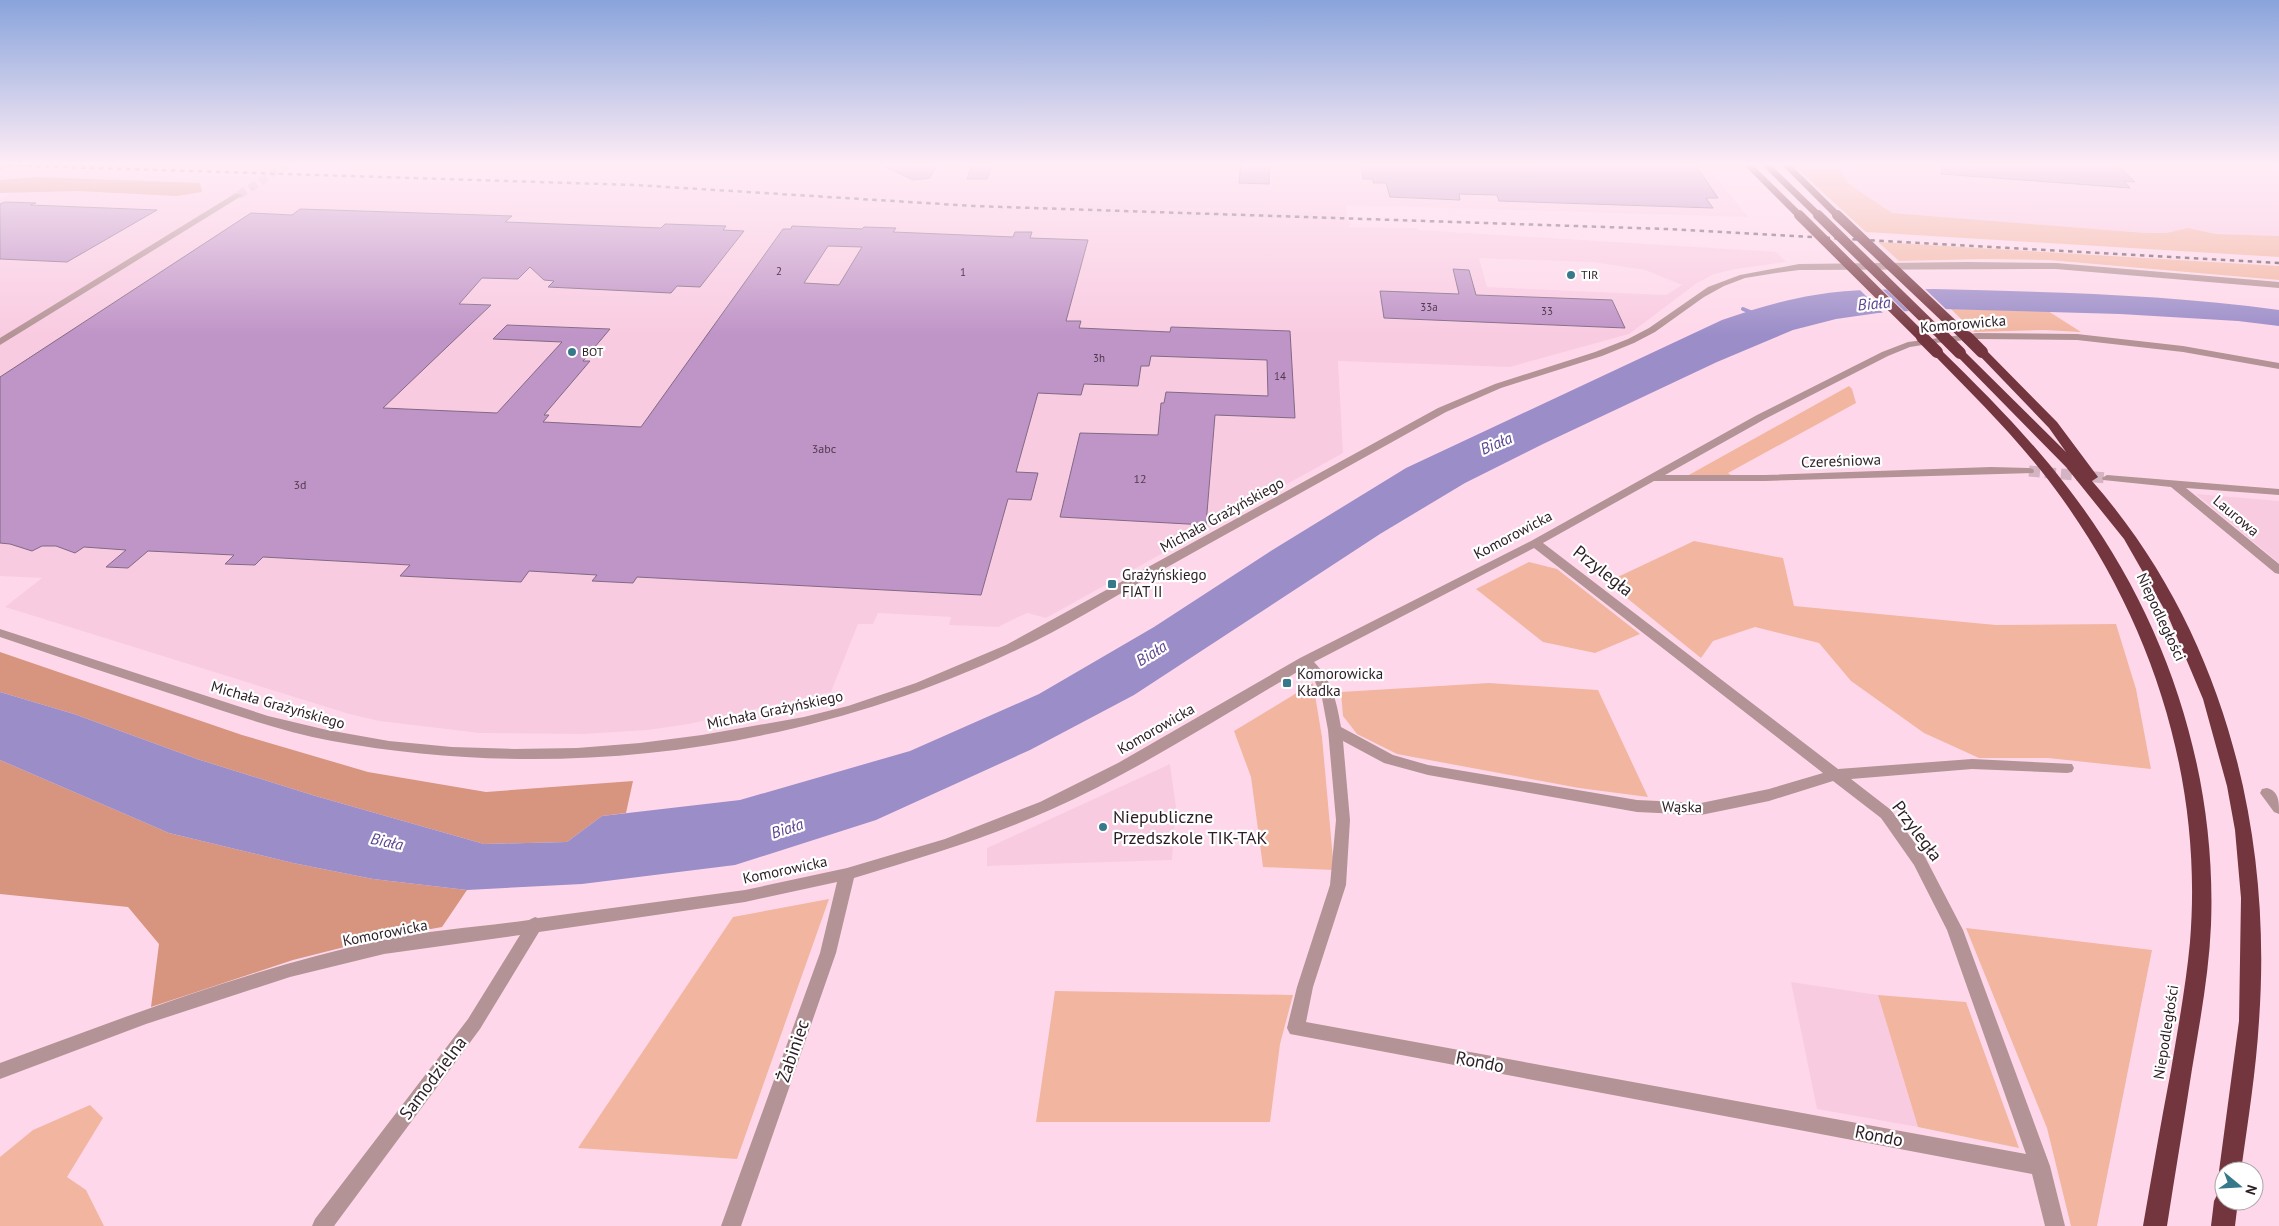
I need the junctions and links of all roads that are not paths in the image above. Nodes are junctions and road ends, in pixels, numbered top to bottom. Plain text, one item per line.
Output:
1 (198, 220) edge
2 (1803, 220) edge
3 (1823, 220) edge
4 (1843, 220) edge
5 (2279, 285) edge
6 (0, 342) edge
7 (2279, 366) edge
8 (2030, 471) tunnel mouth
9 (1653, 478) junction
10 (2106, 478) tunnel mouth
11 (2175, 484) junction
12 (2279, 492) edge
13 (2116, 519) junction
14 (1535, 543) junction
15 (2279, 570) edge
16 (0, 633) edge
17 (1305, 661) junction
18 (1335, 730) junction
19 (2067, 768) dead end
20 (1836, 775) junction
21 (2268, 792) dead end
22 (2279, 808) edge
23 (847, 874) junction
24 (534, 924) junction
25 (0, 1071) edge
26 (2231, 1161) edge
27 (2040, 1166) junction
28 (2225, 1211) edge
29 (322, 1226) edge
30 (732, 1226) edge
31 (2054, 1226) edge
32 (2155, 1226) edge
33 (2223, 1226) edge

1 - 6 street
2 - 32 highway, Niepodległości, bridge
3 - 13 highway, Niepodległości, bridge
4 - 13 highway, bridge
5 - 16 street, Michała Grażyńskiego
7 - 9 street, Komorowicka
8 - 9 street, Czereśniowa
9 - 14 street, Komorowicka
10 - 11 street
11 - 12 street
11 - 15 street, Laurowa
13 - 26 highway, Niepodległości
14 - 17 street, Komorowicka
14 - 20 street, Przyległa
17 - 18 street, Rondo
17 - 23 street, Komorowicka
18 - 20 street, Wąska
18 - 27 street, Rondo
19 - 20 street, Wąska
20 - 27 street, Przyległa
21 - 22 street
23 - 24 street, Komorowicka
23 - 30 street, Żabiniec
24 - 25 street, Komorowicka
24 - 29 street, Samodzielna
27 - 31 street, Przyległa
28 - 33 highway

